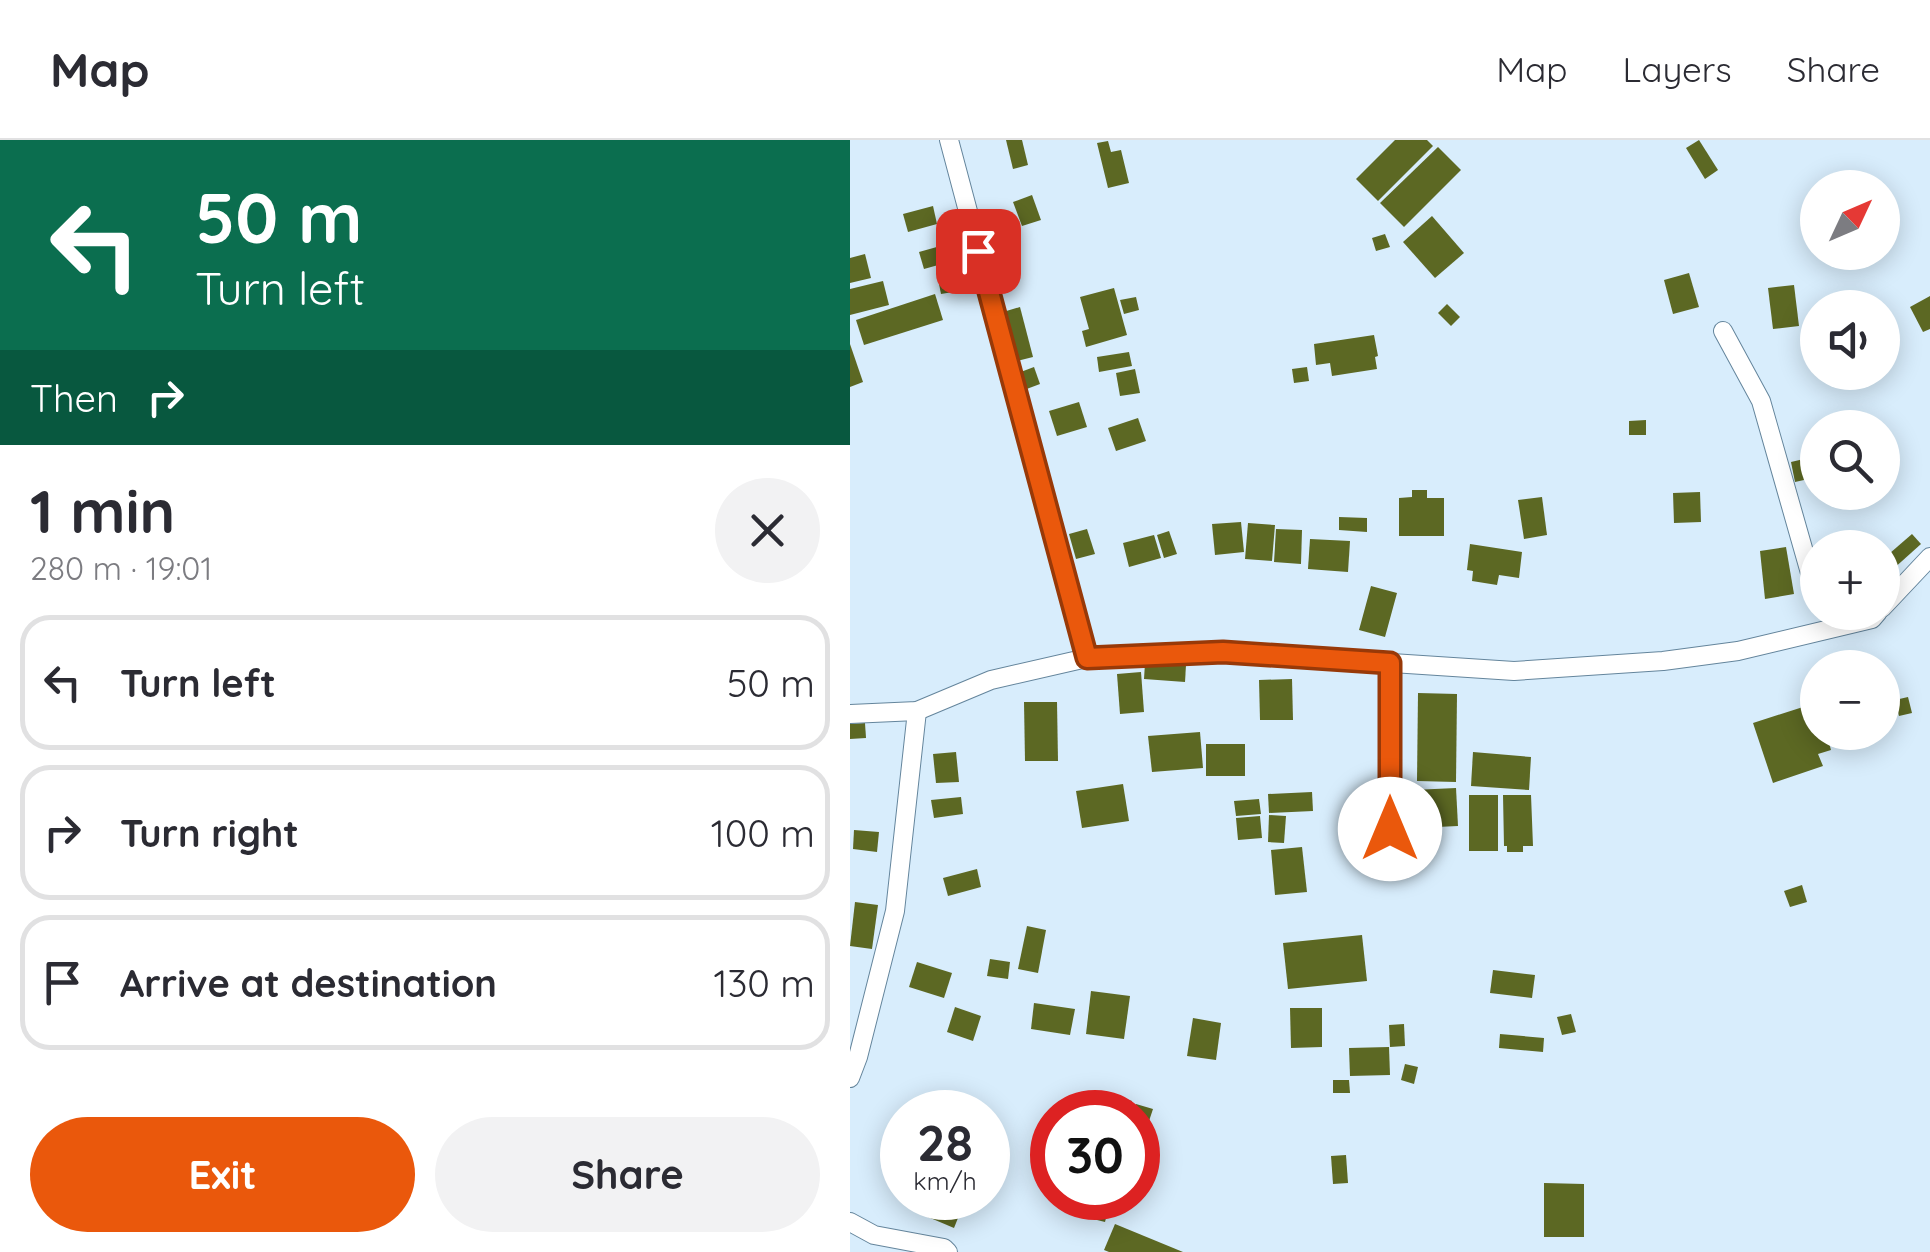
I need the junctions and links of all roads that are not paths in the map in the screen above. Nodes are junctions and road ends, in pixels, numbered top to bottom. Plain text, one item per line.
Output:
1 (948, 140) edge
2 (1722, 331) dead end
3 (1800, 537) edge
4 (1930, 557) edge
5 (1900, 589) edge
6 (1800, 629) edge
7 (1087, 658) junction
8 (1390, 663) junction
9 (917, 710) junction
10 (850, 714) edge
11 (1390, 829) dead end
12 (850, 1078) edge
13 (850, 1222) edge
14 (948, 1252) edge

1 - 7 street
2 - 3 street
4 - 5 street
6 - 8 street
7 - 8 street
7 - 9 street
8 - 11 street
9 - 10 street
9 - 12 street
13 - 14 street

